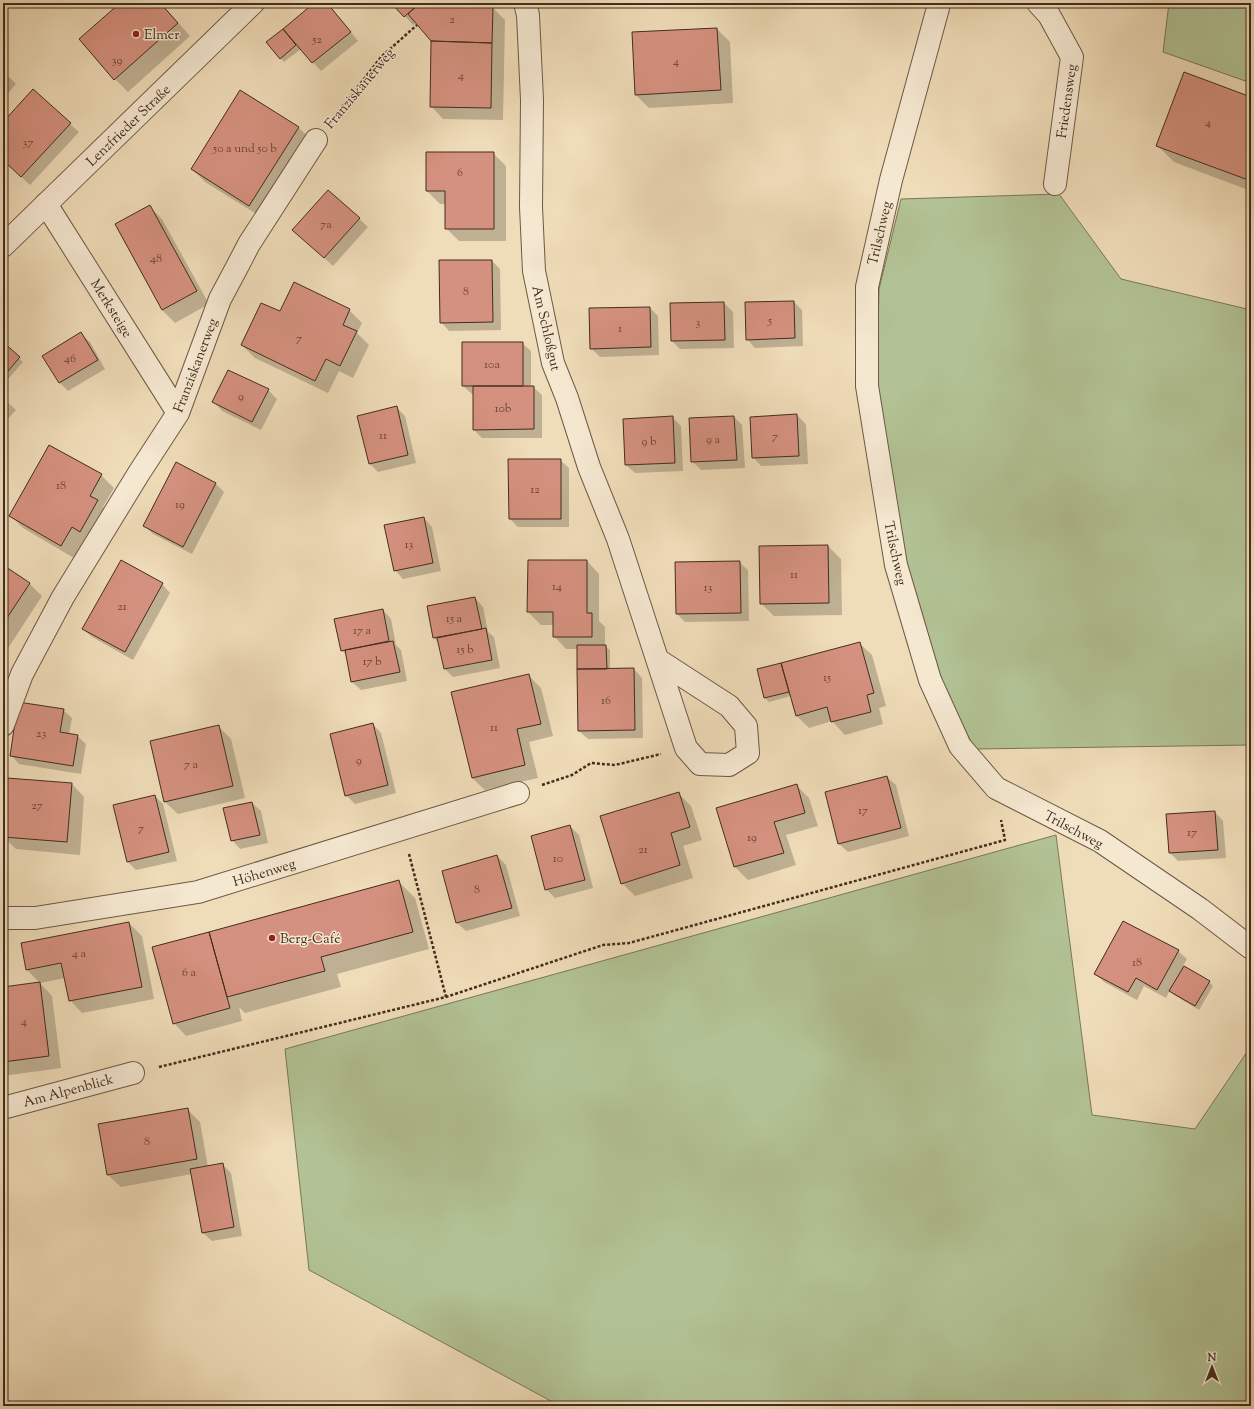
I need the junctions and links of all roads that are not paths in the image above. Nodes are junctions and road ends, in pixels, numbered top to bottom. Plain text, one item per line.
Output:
1 (253, 3) edge
2 (525, 3) edge
3 (938, 3) edge
4 (1038, 3) edge
5 (316, 140) road end
6 (1055, 184) dead end
7 (46, 204) junction
8 (3, 246) edge
9 (178, 413) junction
10 (658, 660) junction
11 (3, 725) edge
12 (518, 793) road end
13 (3, 918) edge
14 (1251, 948) edge
15 (133, 1073) road end
16 (3, 1108) edge

1 - 7 street, Lenzfrieder Straße
2 - 10 street, Am Schloßgut
3 - 14 street, Trilschweg
4 - 6 street, Friedensweg
5 - 9 street, Franziskanerweg
7 - 8 street, Lenzfrieder Straße
7 - 9 street, Merksteige
9 - 11 street, Franziskanerweg
10 - 10 street, Am Schloßgut
12 - 13 street, Höhenweg
15 - 16 street, Am Alpenblick

